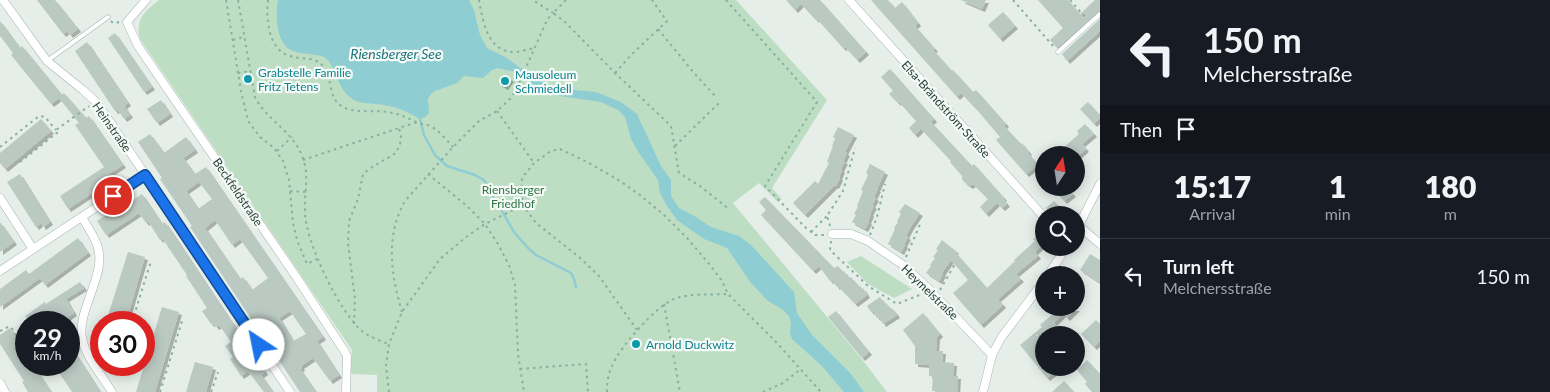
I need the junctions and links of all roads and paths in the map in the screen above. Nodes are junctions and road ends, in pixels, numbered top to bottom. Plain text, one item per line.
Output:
1 (3, 0) edge
2 (146, 0) edge
3 (226, 0) edge
4 (238, 0) edge
5 (268, 0) edge
6 (479, 0) edge
7 (534, 0) edge
8 (566, 0) edge
9 (652, 0) edge
10 (726, 0) edge
11 (849, 0) edge
12 (1013, 0) edge
13 (1070, 0) edge
14 (553, 13) junction
15 (1100, 14) edge
16 (108, 17) joint
17 (127, 22) junction
18 (1090, 23) junction
19 (658, 29) junction
20 (244, 37) junction
21 (233, 40) junction
22 (535, 48) junction
23 (1058, 52) joint
24 (47, 60) junction
25 (251, 71) junction
26 (238, 73) junction
27 (615, 74) junction
28 (716, 97) dead end
29 (95, 102) junction
30 (720, 102) dead end
31 (497, 111) junction
32 (420, 123) junction
33 (399, 128) junction
34 (56, 130) junction
35 (292, 138) junction
36 (675, 146) junction
37 (453, 147) junction
38 (0, 148) edge
39 (854, 148) dead end
40 (276, 151) junction
41 (304, 160) junction
42 (20, 162) dead end
43 (534, 163) junction
44 (428, 174) junction
45 (145, 175) junction
46 (885, 184) dead end
47 (1100, 184) edge
48 (290, 191) junction
49 (306, 192) junction
50 (0, 198) edge
51 (523, 205) junction
52 (1035, 207) edge
53 (730, 210) dead end
54 (1085, 214) edge
55 (826, 216) junction
56 (82, 217) junction
57 (921, 222) dead end
58 (485, 224) junction
59 (811, 232) junction
60 (1085, 233) edge
61 (832, 234) junction
62 (868, 240) junction
63 (1100, 244) edge
64 (33, 249) junction
65 (318, 259) junction
66 (151, 261) dead end
67 (956, 262) dead end
68 (903, 265) junction
69 (0, 270) edge
70 (930, 290) junction
71 (1035, 293) edge
72 (728, 294) junction
73 (664, 304) junction
74 (135, 311) edge
75 (402, 312) junction
76 (183, 318) dead end
77 (354, 324) junction
78 (637, 330) junction
79 (0, 331) edge
80 (15, 332) edge
81 (390, 344) junction
82 (992, 354) junction
83 (520, 369) junction
84 (801, 369) junction
85 (218, 372) dead end
86 (0, 383) edge
87 (5, 392) edge
88 (112, 392) edge
89 (160, 392) edge
90 (211, 392) edge
91 (290, 392) edge
92 (346, 392) edge
93 (389, 392) edge
94 (524, 392) edge
95 (588, 392) edge
96 (607, 392) edge
97 (680, 392) edge
98 (763, 392) edge
99 (821, 392) edge
100 (983, 392) edge

1 - 24 street, Heinstraße
2 - 17 street
3 - 21 path
4 - 20 path
5 - 32 path
6 - 22 path
7 - 14 path
8 - 14 path
9 - 19 path
10 - 59 path
11 - 52 street, Elsa-Brändström-Straße
12 - 23 path
13 - 18 path
14 - 22 path
14 - 27 path
15 - 18 lane
16 - 17 path
16 - 24 lane
17 - 92 street, Beckfeldstraße
18 - 23 lane
19 - 27 path
19 - 28 path
20 - 21 path
20 - 25 path
21 - 26 path
22 - 31 path
24 - 29 street, Heinstraße
25 - 26 path
25 - 35 path
26 - 40 path
27 - 36 path
29 - 34 path
29 - 45 street, Heinstraße
30 - 36 path
31 - 37 path
31 - 43 path
32 - 33 path
32 - 37 path
33 - 41 path
33 - 77 path
34 - 38 path
34 - 42 path
35 - 40 path
35 - 41 path
36 - 53 path
37 - 44 path
39 - 55 path
40 - 48 path
41 - 49 path
43 - 51 path
43 - 72 path
44 - 58 path
44 - 75 path
45 - 56 street
45 - 91 street, Heinstraße
46 - 62 path
47 - 54 street
48 - 49 path
48 - 65 path
49 - 65 path
50 - 64 street
51 - 58 path
51 - 78 path
55 - 59 path
55 - 61 path
56 - 64 street
56 - 88 street
57 - 68 path
58 - 75 path
58 - 83 path
59 - 61 path
60 - 63 street
61 - 62 street, Heymelstraße
61 - 70 path
62 - 68 street, Heymelstraße
64 - 69 street
65 - 77 path
66 - 74 path
67 - 70 path
68 - 70 street, Heymelstraße
70 - 82 street, Heymelstraße
71 - 82 street
72 - 73 path
72 - 84 path
73 - 78 path
73 - 97 path
75 - 81 path
76 - 89 path
77 - 81 path
78 - 96 path
79 - 80 path
81 - 93 path
82 - 100 street
83 - 94 path
83 - 95 path
84 - 98 path
84 - 99 path
85 - 90 path
86 - 87 street

